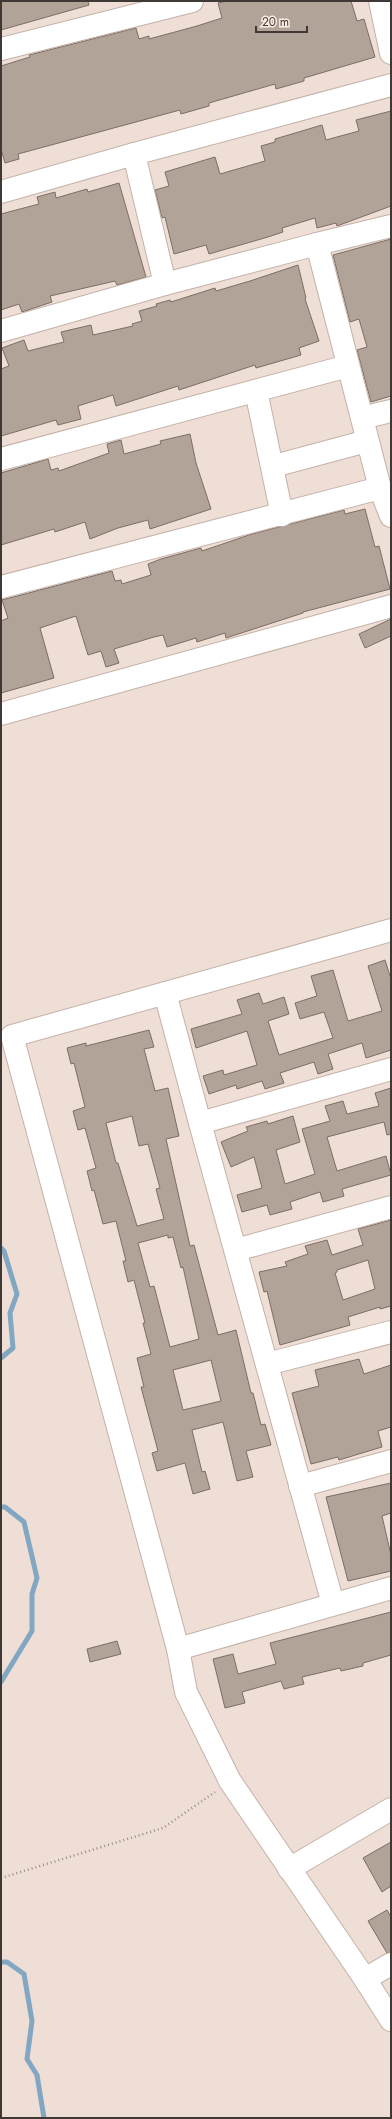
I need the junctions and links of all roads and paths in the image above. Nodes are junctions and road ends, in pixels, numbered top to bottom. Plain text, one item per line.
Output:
1 (192, 1) edge
2 (382, 1) edge
3 (1, 49) edge
4 (391, 53) edge
5 (391, 85) edge
6 (134, 154) junction
7 (1, 192) edge
8 (391, 226) edge
9 (317, 244) junction
10 (165, 284) junction
11 (1, 331) edge
12 (348, 366) junction
13 (256, 391) junction
14 (391, 412) edge
15 (362, 418) junction
16 (367, 441) junction
17 (1, 459) edge
18 (274, 466) junction
19 (380, 488) junction
20 (282, 514) junction
21 (391, 516) edge
22 (1, 587) edge
23 (391, 606) edge
24 (1, 714) edge
25 (391, 930) edge
26 (165, 993) junction
27 (7, 1029) edge
28 (391, 1069) edge
29 (200, 1123) junction
30 (391, 1206) edge
31 (236, 1250) junction
32 (391, 1332) edge
33 (267, 1364) junction
34 (391, 1462) edge
35 (300, 1486) junction
36 (391, 1588) edge
37 (333, 1604) junction
38 (178, 1649) junction
39 (230, 1781) junction
40 (391, 1810) edge
41 (289, 1869) junction
42 (1, 1878) edge
43 (391, 1964) edge
44 (365, 1979) junction
45 (391, 2020) edge

1 - 3 street
2 - 4 street
5 - 6 street
6 - 7 street
6 - 10 street
8 - 9 street
9 - 10 street
9 - 12 street
10 - 11 street
12 - 13 street
12 - 15 street
13 - 17 street
13 - 18 street
14 - 15 street
15 - 16 street
16 - 18 street
16 - 19 street
18 - 20 street
19 - 20 street
19 - 21 street
20 - 22 street
23 - 24 street
25 - 26 street
26 - 27 street
26 - 29 street
27 - 38 street
28 - 29 street
29 - 31 street
30 - 31 street
31 - 33 street
32 - 33 street
33 - 35 street
34 - 35 street
35 - 37 street
36 - 37 street
37 - 38 street
38 - 39 street
39 - 41 street
39 - 42 path
40 - 41 street
41 - 44 street
43 - 44 street
44 - 45 street

